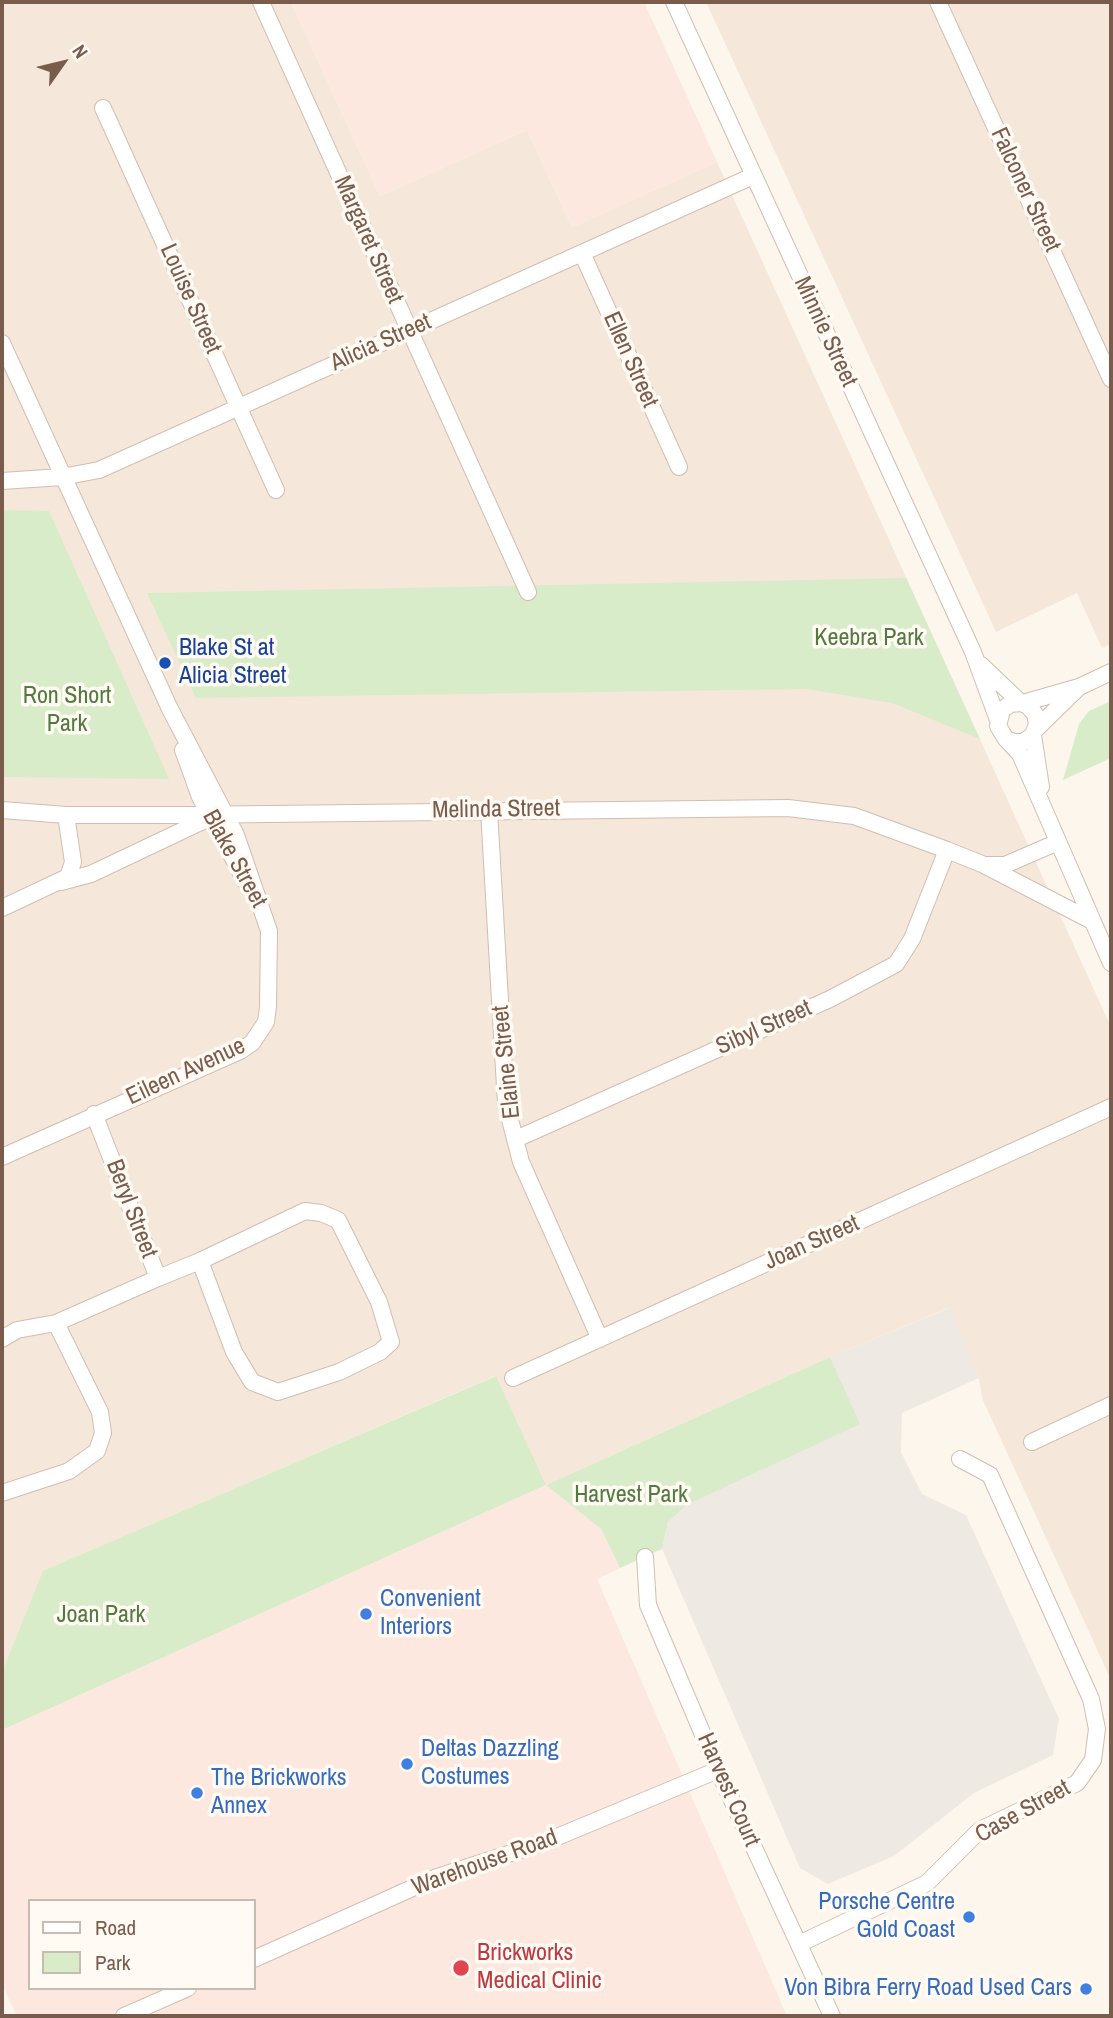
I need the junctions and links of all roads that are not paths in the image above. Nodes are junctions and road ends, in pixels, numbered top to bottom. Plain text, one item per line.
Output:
1 (261, 2) edge
2 (674, 2) edge
3 (938, 2) edge
4 (103, 108) dead end
5 (753, 176) junction
6 (582, 253) junction
7 (410, 331) junction
8 (2, 343) edge
9 (1111, 379) edge
10 (239, 408) junction
11 (679, 467) dead end
12 (62, 477) junction
13 (2, 481) edge
14 (276, 490) dead end
15 (528, 592) dead end
16 (977, 661) junction
17 (1111, 672) edge
18 (1079, 687) junction
19 (1022, 703) junction
20 (998, 720) junction
21 (1035, 732) junction
22 (1006, 739) junction
23 (2, 810) edge
24 (489, 810) junction
25 (1045, 811) junction
26 (66, 815) junction
27 (215, 815) junction
28 (1058, 842) junction
29 (947, 850) junction
30 (982, 864) junction
31 (61, 881) junction
32 (2, 908) edge
33 (265, 917) joint
34 (1092, 921) junction
35 (1111, 963) edge
36 (1111, 1107) edge
37 (94, 1114) junction
38 (516, 1139) junction
39 (2, 1157) edge
40 (200, 1261) junction
41 (158, 1278) junction
42 (56, 1324) junction
43 (2, 1339) edge
44 (600, 1339) junction
45 (513, 1378) dead end
46 (1111, 1405) edge
47 (1032, 1442) dead end
48 (960, 1459) dead end
49 (2, 1493) edge
50 (645, 1557) dead end
51 (718, 1770) junction
52 (799, 1944) junction
53 (256, 1958) edge
54 (183, 1990) edge
55 (124, 2016) edge
56 (832, 2016) edge

1 - 7 street, Margaret Street
2 - 5 street, Minnie Street
3 - 9 street, Falconer Street
4 - 10 street, Louise Street
5 - 6 street, Alicia Street
5 - 16 street, Minnie Street
6 - 7 street, Alicia Street
6 - 11 street, Ellen Street
7 - 10 street, Alicia Street
7 - 15 street, Margaret Street
8 - 12 street, Blake Street
10 - 12 street, Alicia Street
10 - 14 street, Louise Street
12 - 13 street, Alicia Street
12 - 27 street, Blake Street
16 - 19 street, Minnie Street
16 - 20 street, Minnie Street
17 - 18 street
18 - 19 street
18 - 21 street
19 - 20 street
19 - 21 street
20 - 22 street
21 - 22 street
21 - 25 street
22 - 25 street
23 - 26 street, Melinda Street
24 - 27 street, Melinda Street
24 - 29 street, Melinda Street
24 - 38 street, Elaine Street
25 - 28 street
26 - 27 street, Melinda Street
26 - 31 street
27 - 31 street
27 - 33 street, Blake Street
28 - 30 street, Melinda Street
28 - 34 street
29 - 30 street, Melinda Street
29 - 38 street, Sibyl Street
30 - 34 street, Melinda Street
31 - 32 street
33 - 37 street, Eileen Avenue
34 - 35 street
36 - 44 street, Joan Street
37 - 39 street, Eileen Avenue
37 - 41 street, Beryl Street
38 - 44 street, Elaine Street
40 - 40 street
40 - 41 street
41 - 42 street, Beryl Street
42 - 43 street, Beryl Street
42 - 49 street
44 - 45 street, Joan Street
46 - 47 street
48 - 52 street, Case Street
50 - 51 street, Harvest Court
51 - 52 street, Harvest Court
51 - 53 street, Warehouse Road
52 - 56 street, Harvest Court
54 - 55 street

